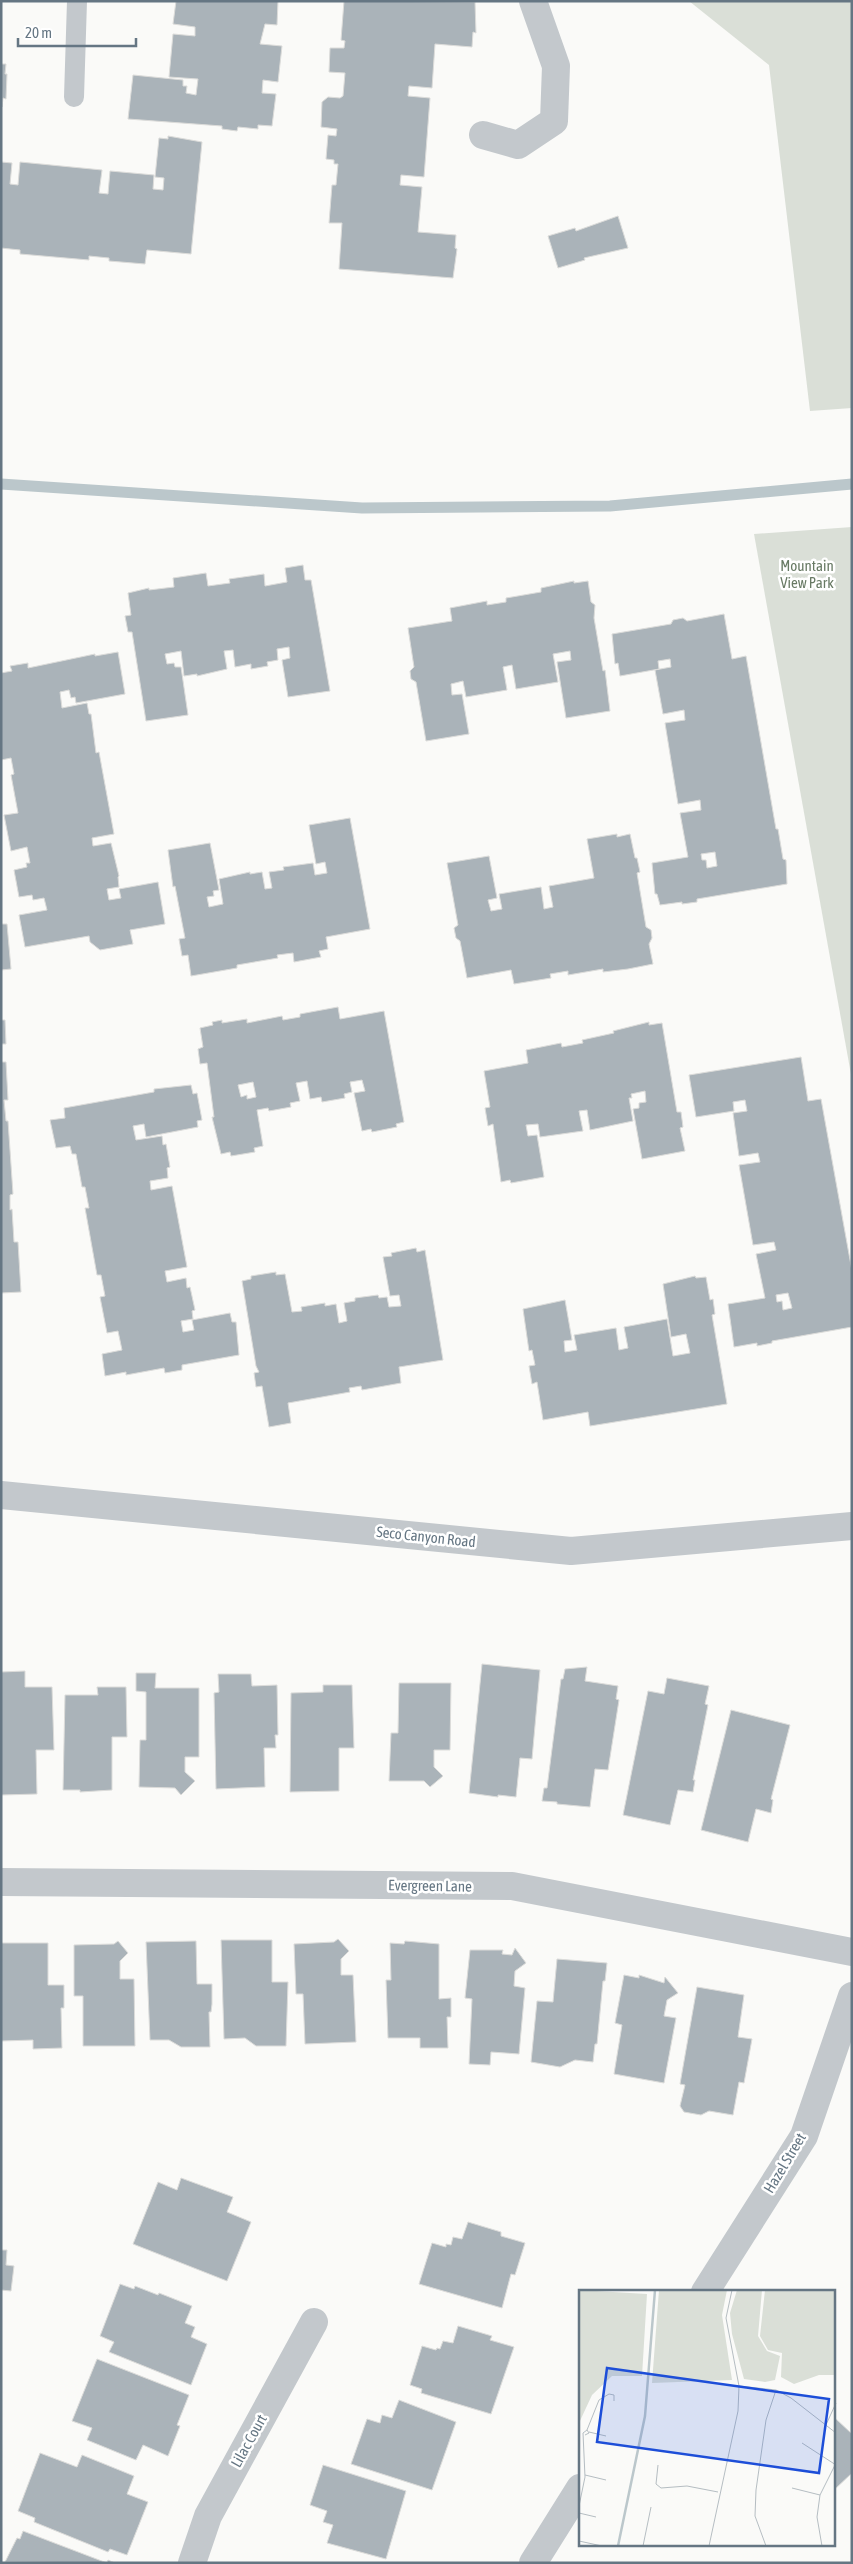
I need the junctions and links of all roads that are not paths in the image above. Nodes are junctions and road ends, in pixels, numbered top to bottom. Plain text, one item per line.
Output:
1 (77, 1) edge
2 (533, 1) edge
3 (74, 97) dead end
4 (483, 134) dead end
5 (1, 1494) edge
6 (852, 1526) edge
7 (1, 1882) edge
8 (852, 1952) edge
9 (852, 1996) edge
10 (706, 2290) edge
11 (314, 2322) dead end
12 (579, 2490) edge
13 (192, 2563) edge
14 (533, 2563) edge

1 - 3 lane
2 - 4 street
5 - 6 street, Seco Canyon Road
7 - 8 street, Evergreen Lane
9 - 10 street, Hazel Street
11 - 13 street, Lilac Court
12 - 14 street

